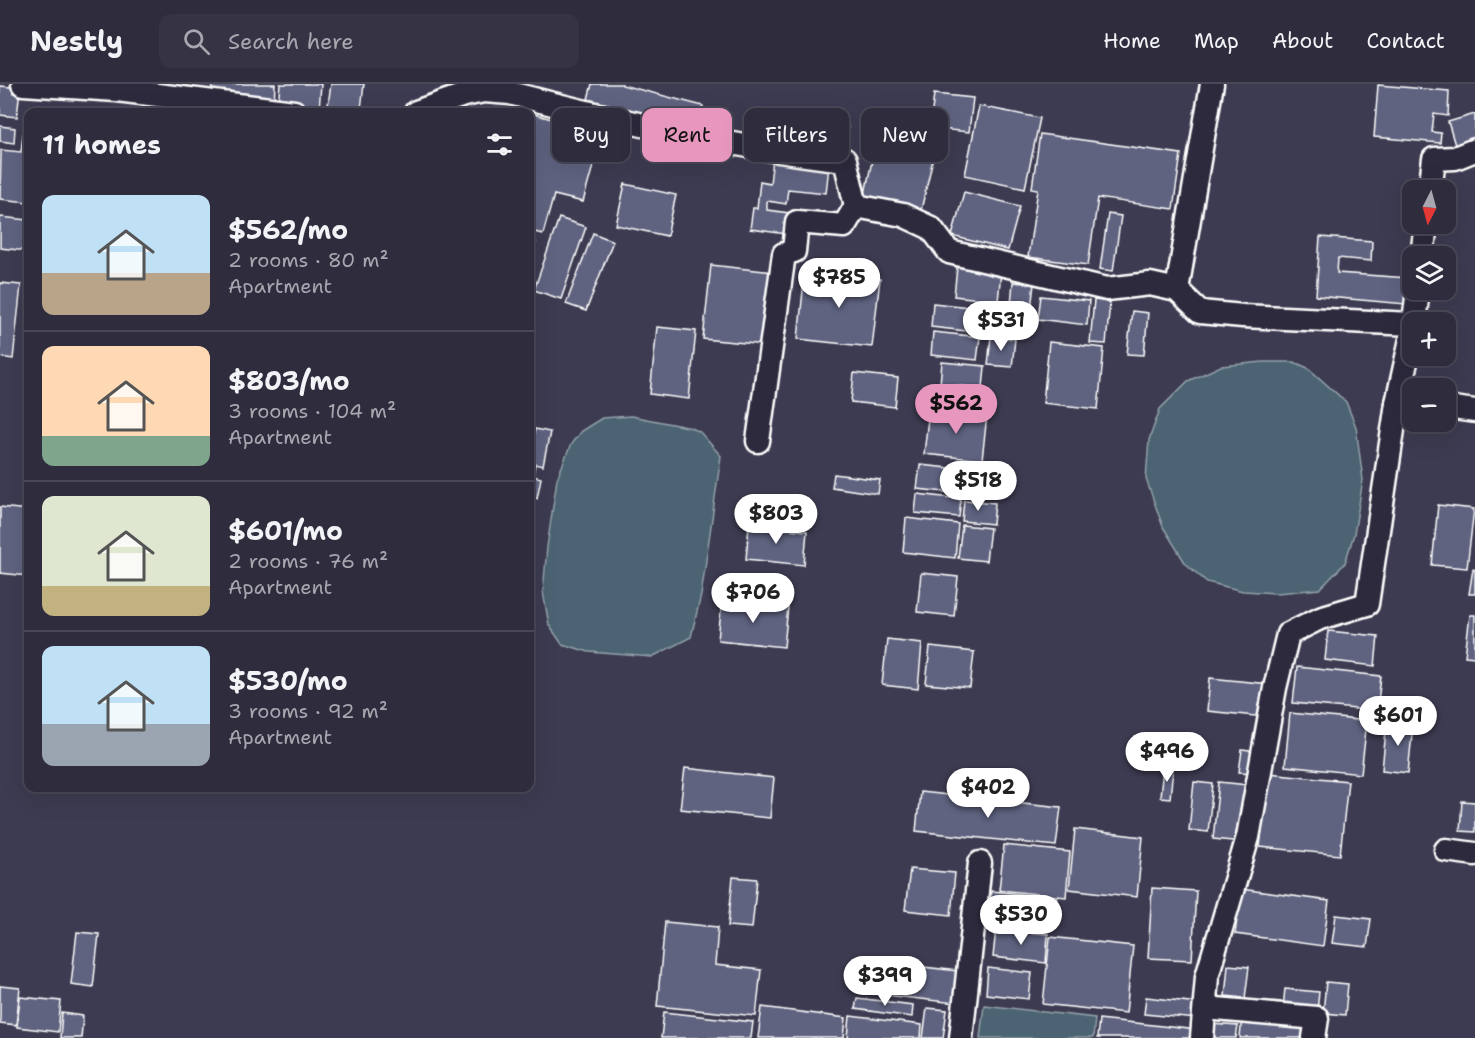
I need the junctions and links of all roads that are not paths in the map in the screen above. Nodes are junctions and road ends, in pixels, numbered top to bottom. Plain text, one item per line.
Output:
1 (23, 84) edge
2 (1212, 84) edge
3 (508, 103) edge
4 (262, 108) edge
5 (428, 108) edge
6 (1475, 150) edge
7 (1431, 180) edge
8 (856, 206) junction
9 (1178, 290) junction
10 (1402, 322) edge
11 (1456, 408) edge
12 (1475, 411) edge
13 (1402, 420) edge
14 (758, 441) dead end
15 (1446, 850) dead end
16 (1475, 854) edge
17 (980, 863) dead end
18 (1205, 1008) junction
19 (961, 1038) edge
20 (1202, 1038) edge
21 (1314, 1038) edge

1 - 4 street
2 - 9 street
3 - 5 street
3 - 8 street
6 - 7 street
8 - 9 street
8 - 14 street
9 - 10 street
11 - 12 street
13 - 18 street
15 - 16 street
17 - 19 street
18 - 20 street
18 - 21 street

